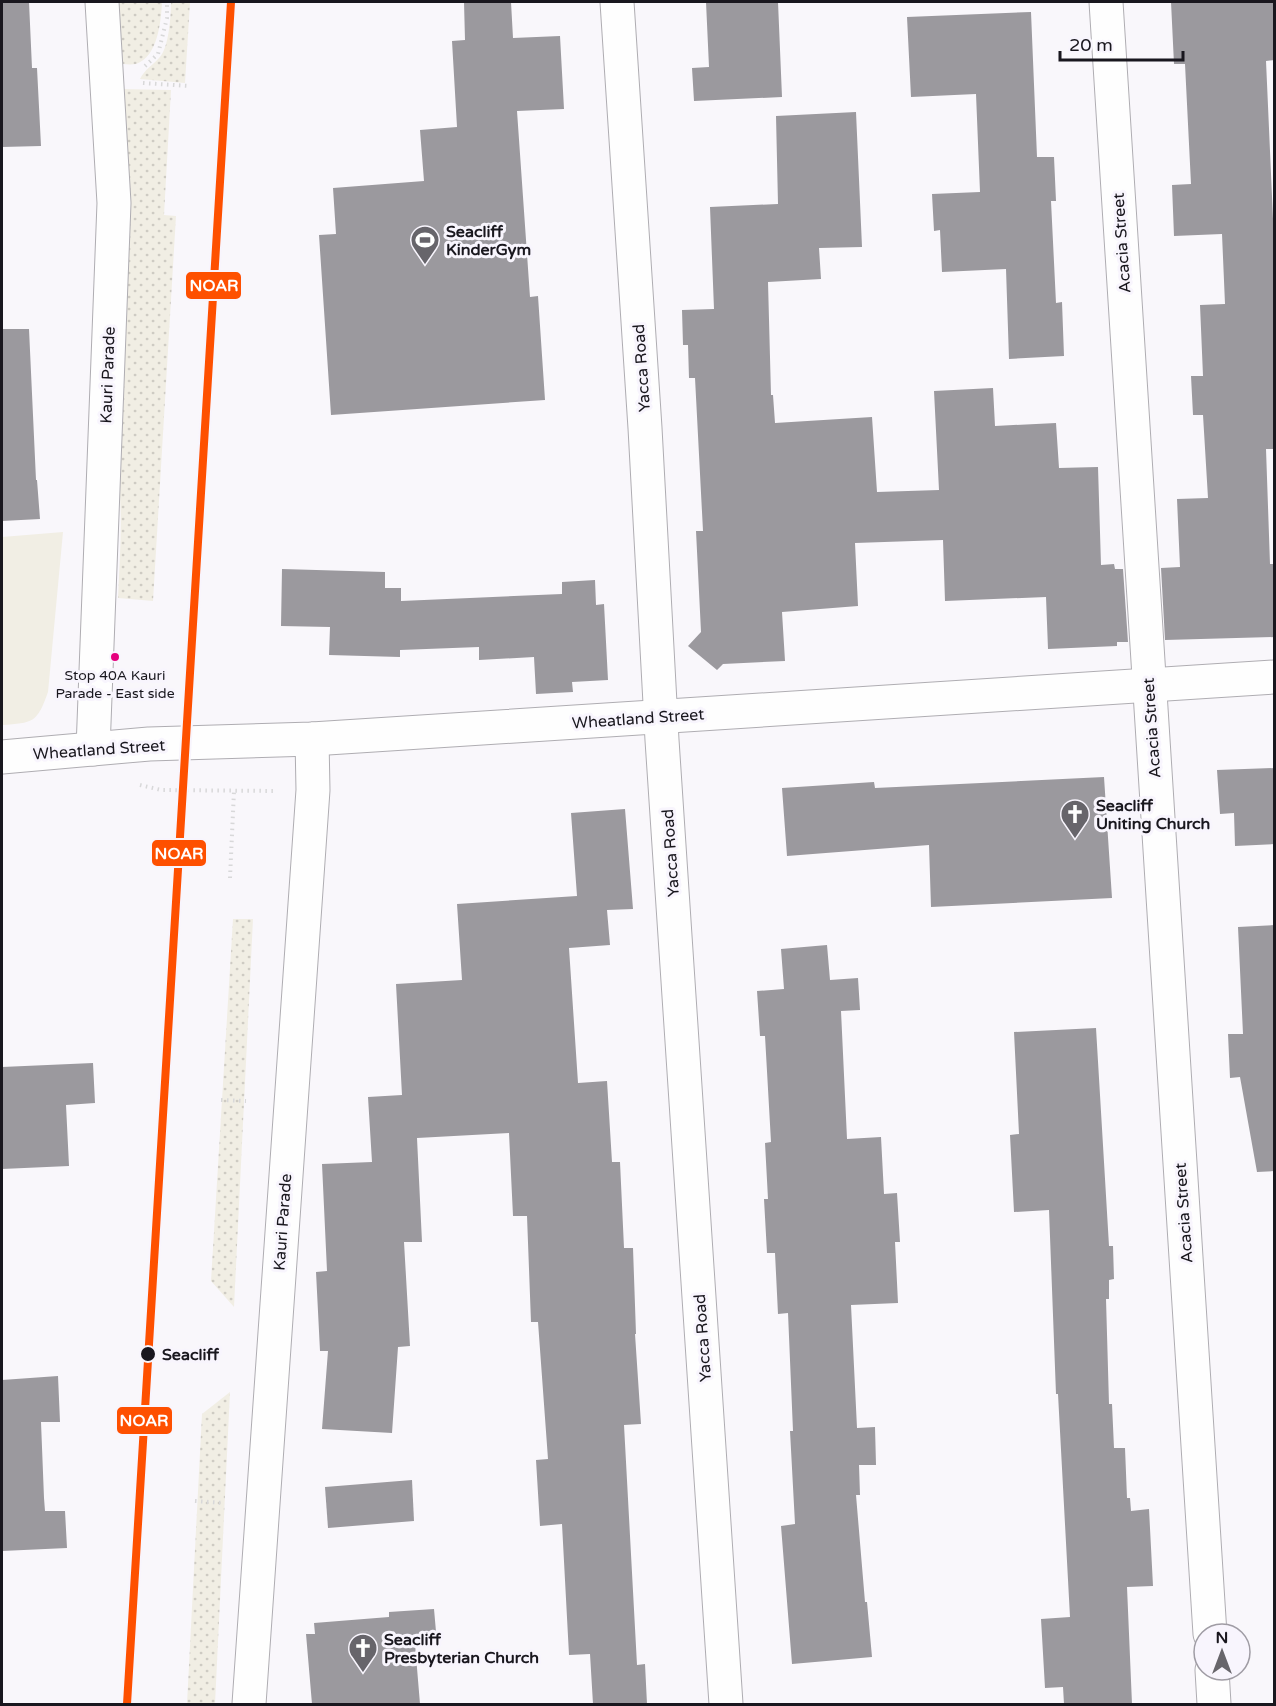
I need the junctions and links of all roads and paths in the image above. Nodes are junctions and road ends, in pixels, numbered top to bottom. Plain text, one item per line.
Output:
1 (102, 2) edge
2 (167, 2) edge
3 (617, 2) edge
4 (1106, 2) edge
5 (143, 67) dead end
6 (1275, 677) edge
7 (1149, 686) junction
8 (661, 716) junction
9 (312, 739) junction
10 (93, 749) junction
11 (2, 757) edge
12 (130, 783) dead end
13 (313, 790) junction
14 (234, 791) junction
15 (230, 878) dead end
16 (221, 1100) dead end
17 (246, 1101) dead end
18 (195, 1501) dead end
19 (226, 1504) dead end
20 (1209, 1622) edge
21 (1213, 1682) edge
22 (249, 1704) edge
23 (726, 1704) edge
24 (1214, 1704) edge

1 - 10 street, Kauri Parade
2 - 5 path
3 - 8 street, Yacca Road
4 - 7 street, Acacia Street
6 - 7 street, Wheatland Street
7 - 8 street, Wheatland Street
7 - 20 street, Acacia Street
8 - 9 street, Wheatland Street
8 - 23 street, Yacca Road
9 - 10 street, Wheatland Street
9 - 13 street, Kauri Parade
10 - 11 street, Wheatland Street
12 - 14 path
13 - 14 path
13 - 22 street, Kauri Parade
14 - 15 path
16 - 17 path
18 - 19 path
21 - 24 street

